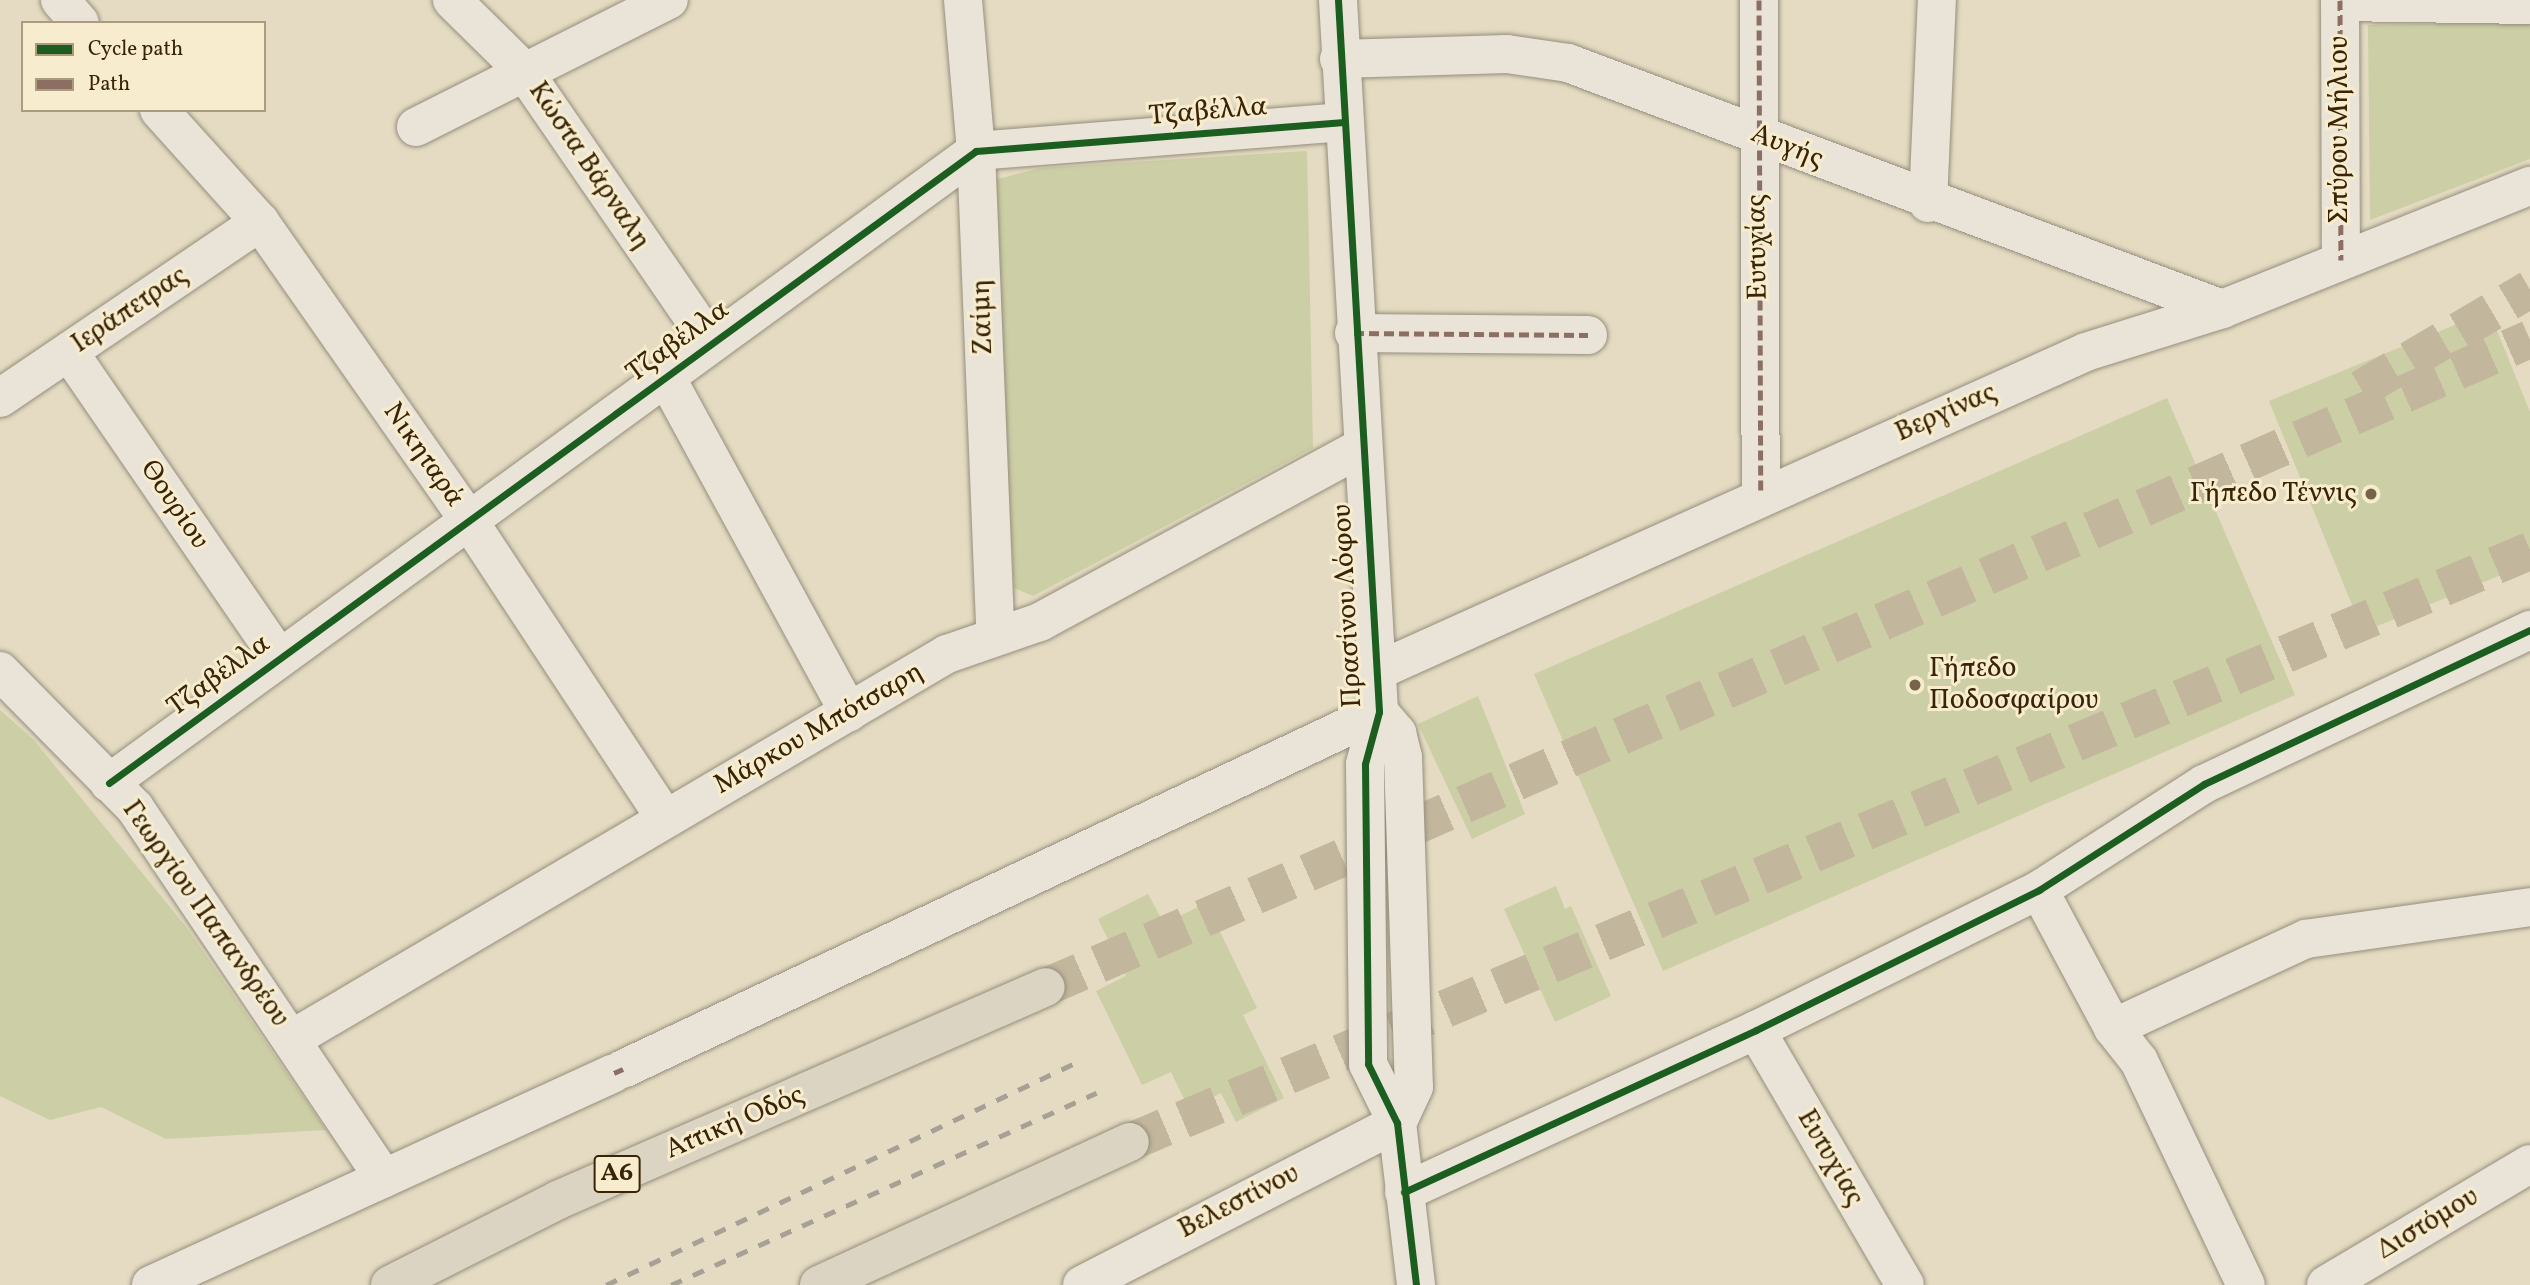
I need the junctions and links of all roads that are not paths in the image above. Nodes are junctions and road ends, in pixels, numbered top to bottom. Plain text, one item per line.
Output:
1 (60, 0) edge
2 (452, 0) edge
3 (669, 0) edge
4 (963, 0) edge
5 (1338, 0) edge
6 (1759, 0) edge
7 (1937, 0) edge
8 (2340, 1) edge
9 (2530, 5) edge
10 (78, 21) edge
11 (1339, 59) junction
12 (523, 70) junction
13 (161, 112) edge
14 (1341, 122) junction
15 (416, 127) dead end
16 (1757, 135) junction
17 (976, 151) junction
18 (2530, 186) edge
19 (1928, 203) junction
20 (260, 222) junction
21 (2341, 260) junction
22 (2222, 309) junction
23 (1354, 333) junction
24 (1588, 335) dead end
25 (711, 344) junction
26 (69, 352) junction
27 (666, 377) junction
28 (0, 398) edge
29 (1360, 448) junction
30 (1761, 493) junction
31 (469, 521) junction
32 (2530, 630) edge
33 (995, 634) junction
34 (279, 658) junction
35 (0, 671) edge
36 (1375, 672) junction
37 (849, 712) junction
38 (1379, 712) junction
39 (109, 783) junction
40 (664, 817) junction
41 (2039, 890) junction
42 (2530, 906) edge
43 (1046, 987) tunnel mouth
44 (2113, 1027) junction
45 (1756, 1031) junction
46 (292, 1039) junction
47 (1397, 1123) junction
48 (1130, 1142) tunnel mouth
49 (2530, 1164) edge
50 (384, 1178) junction
51 (1404, 1192) junction
52 (151, 1285) edge
53 (390, 1285) edge
54 (819, 1285) edge
55 (1082, 1285) edge
56 (1416, 1285) edge
57 (1905, 1285) edge
58 (2246, 1285) edge
59 (2326, 1285) edge

1 - 10 street
2 - 12 street, Κώστα Βάρναλη
3 - 12 street
4 - 17 street, Ζαίμη
5 - 11 street, Πρασίνου Λόφου
6 - 16 street, Ευτυχίας
7 - 19 street
8 - 9 street
8 - 21 street, Σπύρου Μήλιου
11 - 14 street, Πρασίνου Λόφου
11 - 16 street, Αυγής
12 - 15 street
12 - 25 street, Κώστα Βάρναλη
13 - 20 street, Νικηταρά
14 - 17 street, Τζαβέλλα
14 - 23 street, Πρασίνου Λόφου
16 - 19 street, Αυγής
16 - 30 street, Ευτυχίας
17 - 25 street, Τζαβέλλα
17 - 33 street, Ζαίμη
18 - 21 street, Βεργίνας
19 - 22 street, Αυγής
20 - 26 street, Ιεράπετρας
20 - 31 street, Νικηταρά
21 - 22 street, Βεργίνας
22 - 30 street, Βεργίνας
23 - 24 street
23 - 29 street, Πρασίνου Λόφου
25 - 27 street, Τζαβέλλα
26 - 28 street, Ιεράπετρας
26 - 34 street, Θουρίου
27 - 31 street, Τζαβέλλα
27 - 37 street
29 - 33 street, Μάρκου Μπότσαρη
29 - 36 street, Πρασίνου Λόφου
30 - 36 street, Βεργίνας
31 - 34 street, Τζαβέλλα
31 - 40 street, Νικηταρά
32 - 41 street
33 - 37 street, Μάρκου Μπότσαρη
34 - 39 street, Τζαβέλλα
35 - 39 street, Γεωργίου Παπανδρέου
36 - 38 street, Πρασίνου Λόφου
37 - 40 street, Μάρκου Μπότσαρη
38 - 47 street, Πρασίνου Λόφου
38 - 50 street
39 - 46 street, Γεωργίου Παπανδρέου
40 - 46 street, Μάρκου Μπότσαρη
41 - 44 street
41 - 45 street
42 - 44 street
43 - 53 highway, Αττική Οδός / Α6
44 - 58 street
45 - 51 street
45 - 57 street, Ευτυχίας
46 - 50 street, Γεωργίου Παπανδρέου
47 - 51 street
47 - 55 street, Βελεστίνου
48 - 54 highway
49 - 59 street, Διστόμου
50 - 52 street
51 - 56 street

